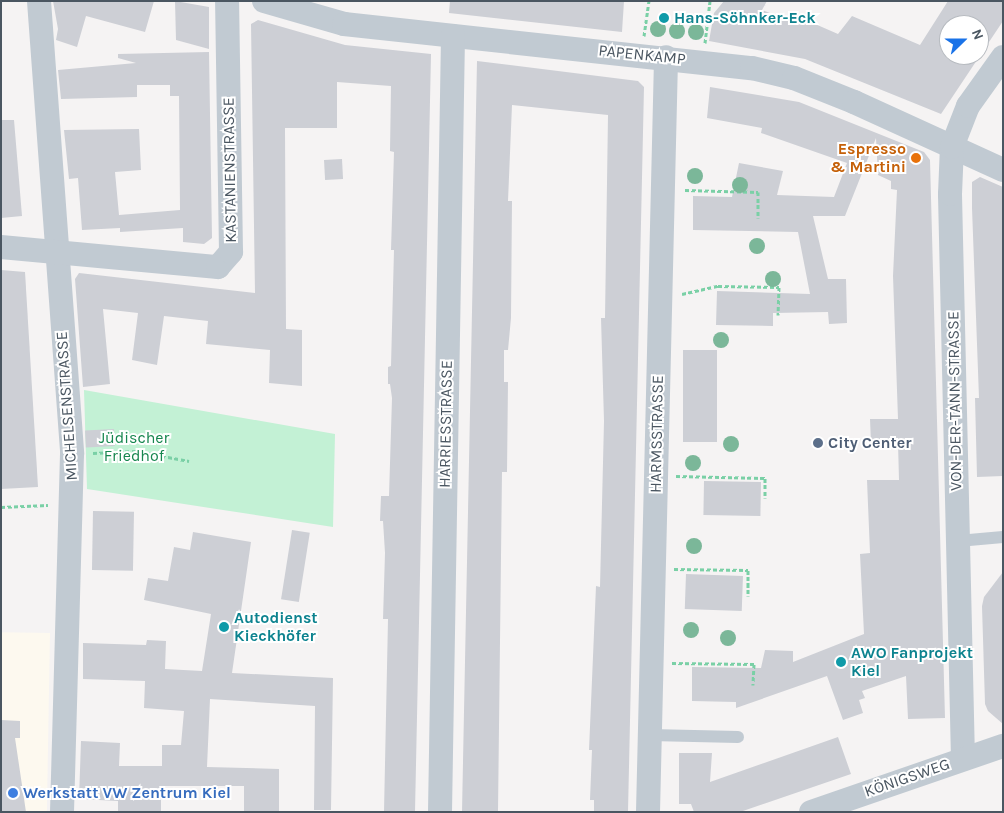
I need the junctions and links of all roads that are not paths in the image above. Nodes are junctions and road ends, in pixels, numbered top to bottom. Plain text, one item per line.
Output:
1 (39, 1) edge
2 (227, 1) edge
3 (264, 1) edge
4 (453, 36) junction
5 (666, 57) junction
6 (1003, 57) edge
7 (952, 147) junction
8 (1003, 170) edge
9 (1, 247) edge
10 (56, 252) junction
11 (1003, 537) edge
12 (958, 541) junction
13 (650, 735) junction
14 (738, 737) dead end
15 (1003, 746) edge
16 (963, 759) junction
17 (62, 812) edge
18 (440, 812) edge
19 (648, 812) edge
20 (811, 812) edge

1 - 10 street, MICHELSENSTRASSE
2 - 10 street, KASTANIENSTRASSE
3 - 4 street, PAPENKAMP
4 - 5 street, PAPENKAMP
4 - 18 street, HARRIESSTRASSE
5 - 7 street, PAPENKAMP
5 - 13 street, HARMSSTRASSE
6 - 7 street, VON-DER-TANN-STRASSE
7 - 8 street, PAPENKAMP
7 - 12 street, VON-DER-TANN-STRASSE
9 - 10 street, KASTANIENSTRASSE
10 - 17 street, MICHELSENSTRASSE
11 - 12 lane
12 - 16 street, VON-DER-TANN-STRASSE
13 - 14 lane
13 - 19 street, HARMSSTRASSE
15 - 16 street, KÖNIGSWEG
16 - 20 street, KÖNIGSWEG

